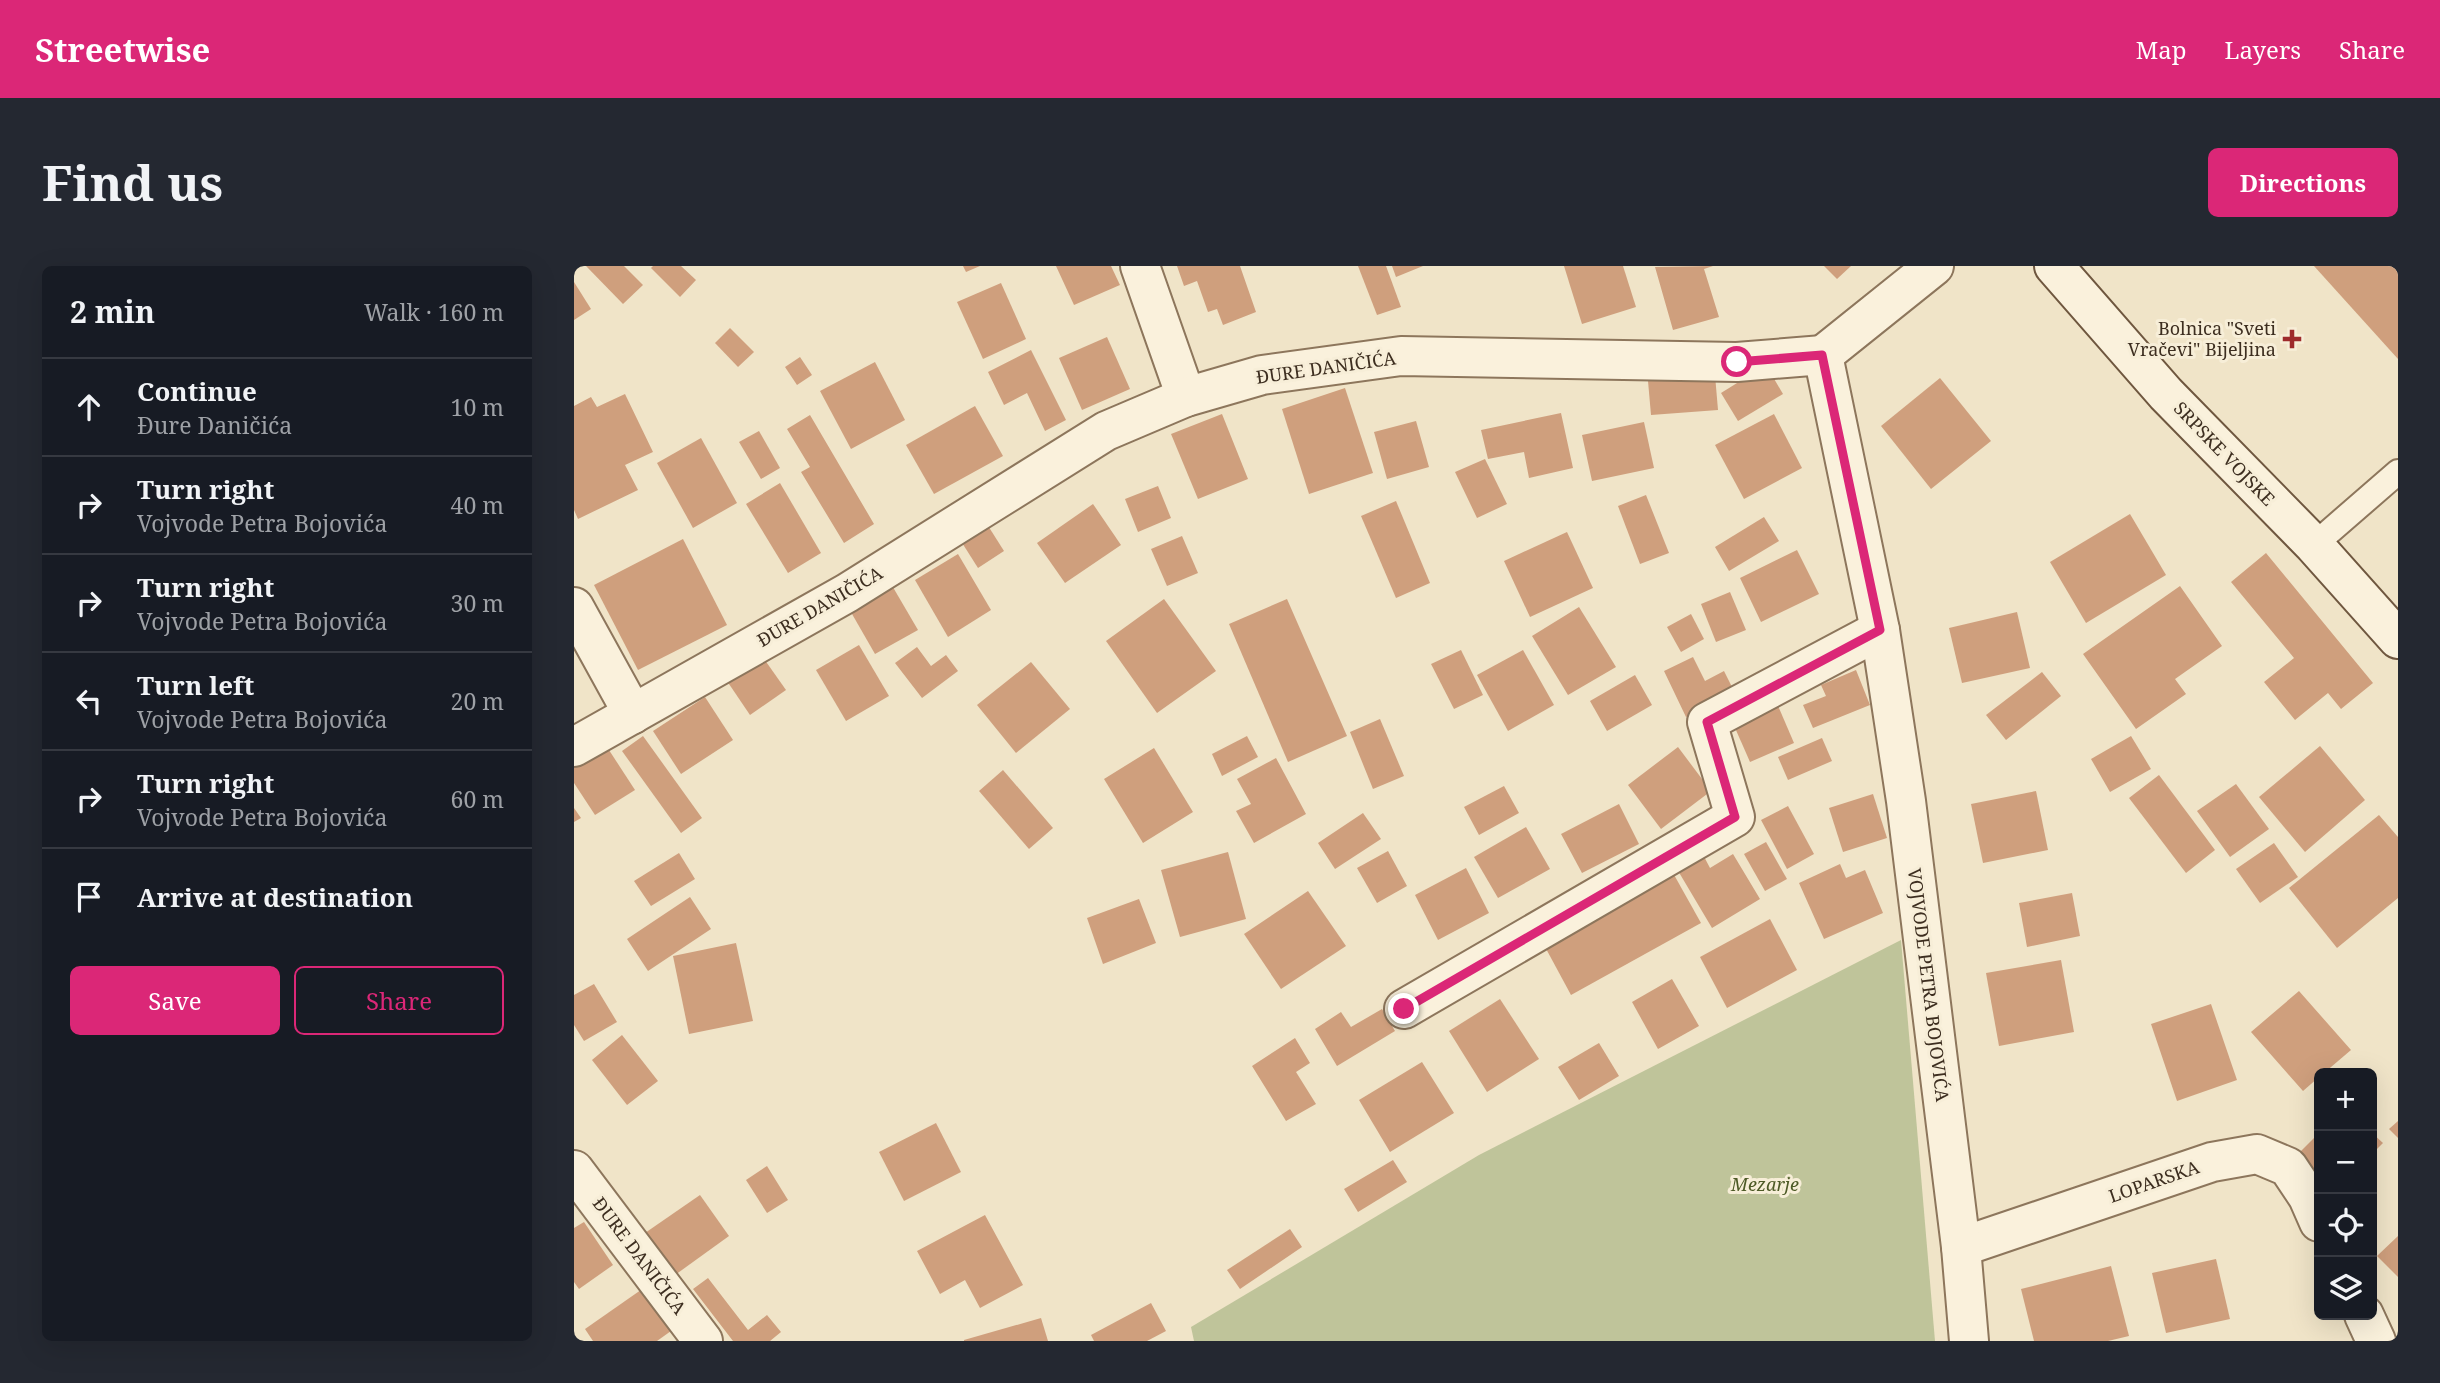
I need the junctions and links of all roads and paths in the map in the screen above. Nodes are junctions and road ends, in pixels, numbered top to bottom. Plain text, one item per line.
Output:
1 (1140, 266) edge
2 (1934, 266) edge
3 (2054, 266) edge
4 (1822, 355) junction
5 (1186, 397) junction
6 (2398, 472) edge
7 (2314, 545) junction
8 (574, 607) edge
9 (1880, 630) junction
10 (2398, 639) edge
11 (632, 714) junction
12 (574, 747) edge
13 (1404, 1009) dead end
14 (574, 1170) edge
15 (2314, 1211) edge
16 (1961, 1247) junction
17 (2366, 1320) edge
18 (703, 1341) edge
19 (1969, 1341) edge
20 (2376, 1341) edge

1 - 5 street
2 - 4 street
3 - 7 street, SRPSKE VOJSKE
4 - 5 street, ĐURE DANIČIĆA
4 - 9 street, VOJVODE PETRA BOJOVIĆA
5 - 11 street, ĐURE DANIČIĆA
6 - 7 lane
7 - 10 street, SRPSKE VOJSKE
8 - 11 street
9 - 13 street
9 - 16 street, VOJVODE PETRA BOJOVIĆA
11 - 12 street, ĐURE DANIČIĆA
14 - 18 street, ĐURE DANIČIĆA
15 - 16 street, LOPARSKA
16 - 19 street, VOJVODE PETRA BOJOVIĆA
17 - 20 street

